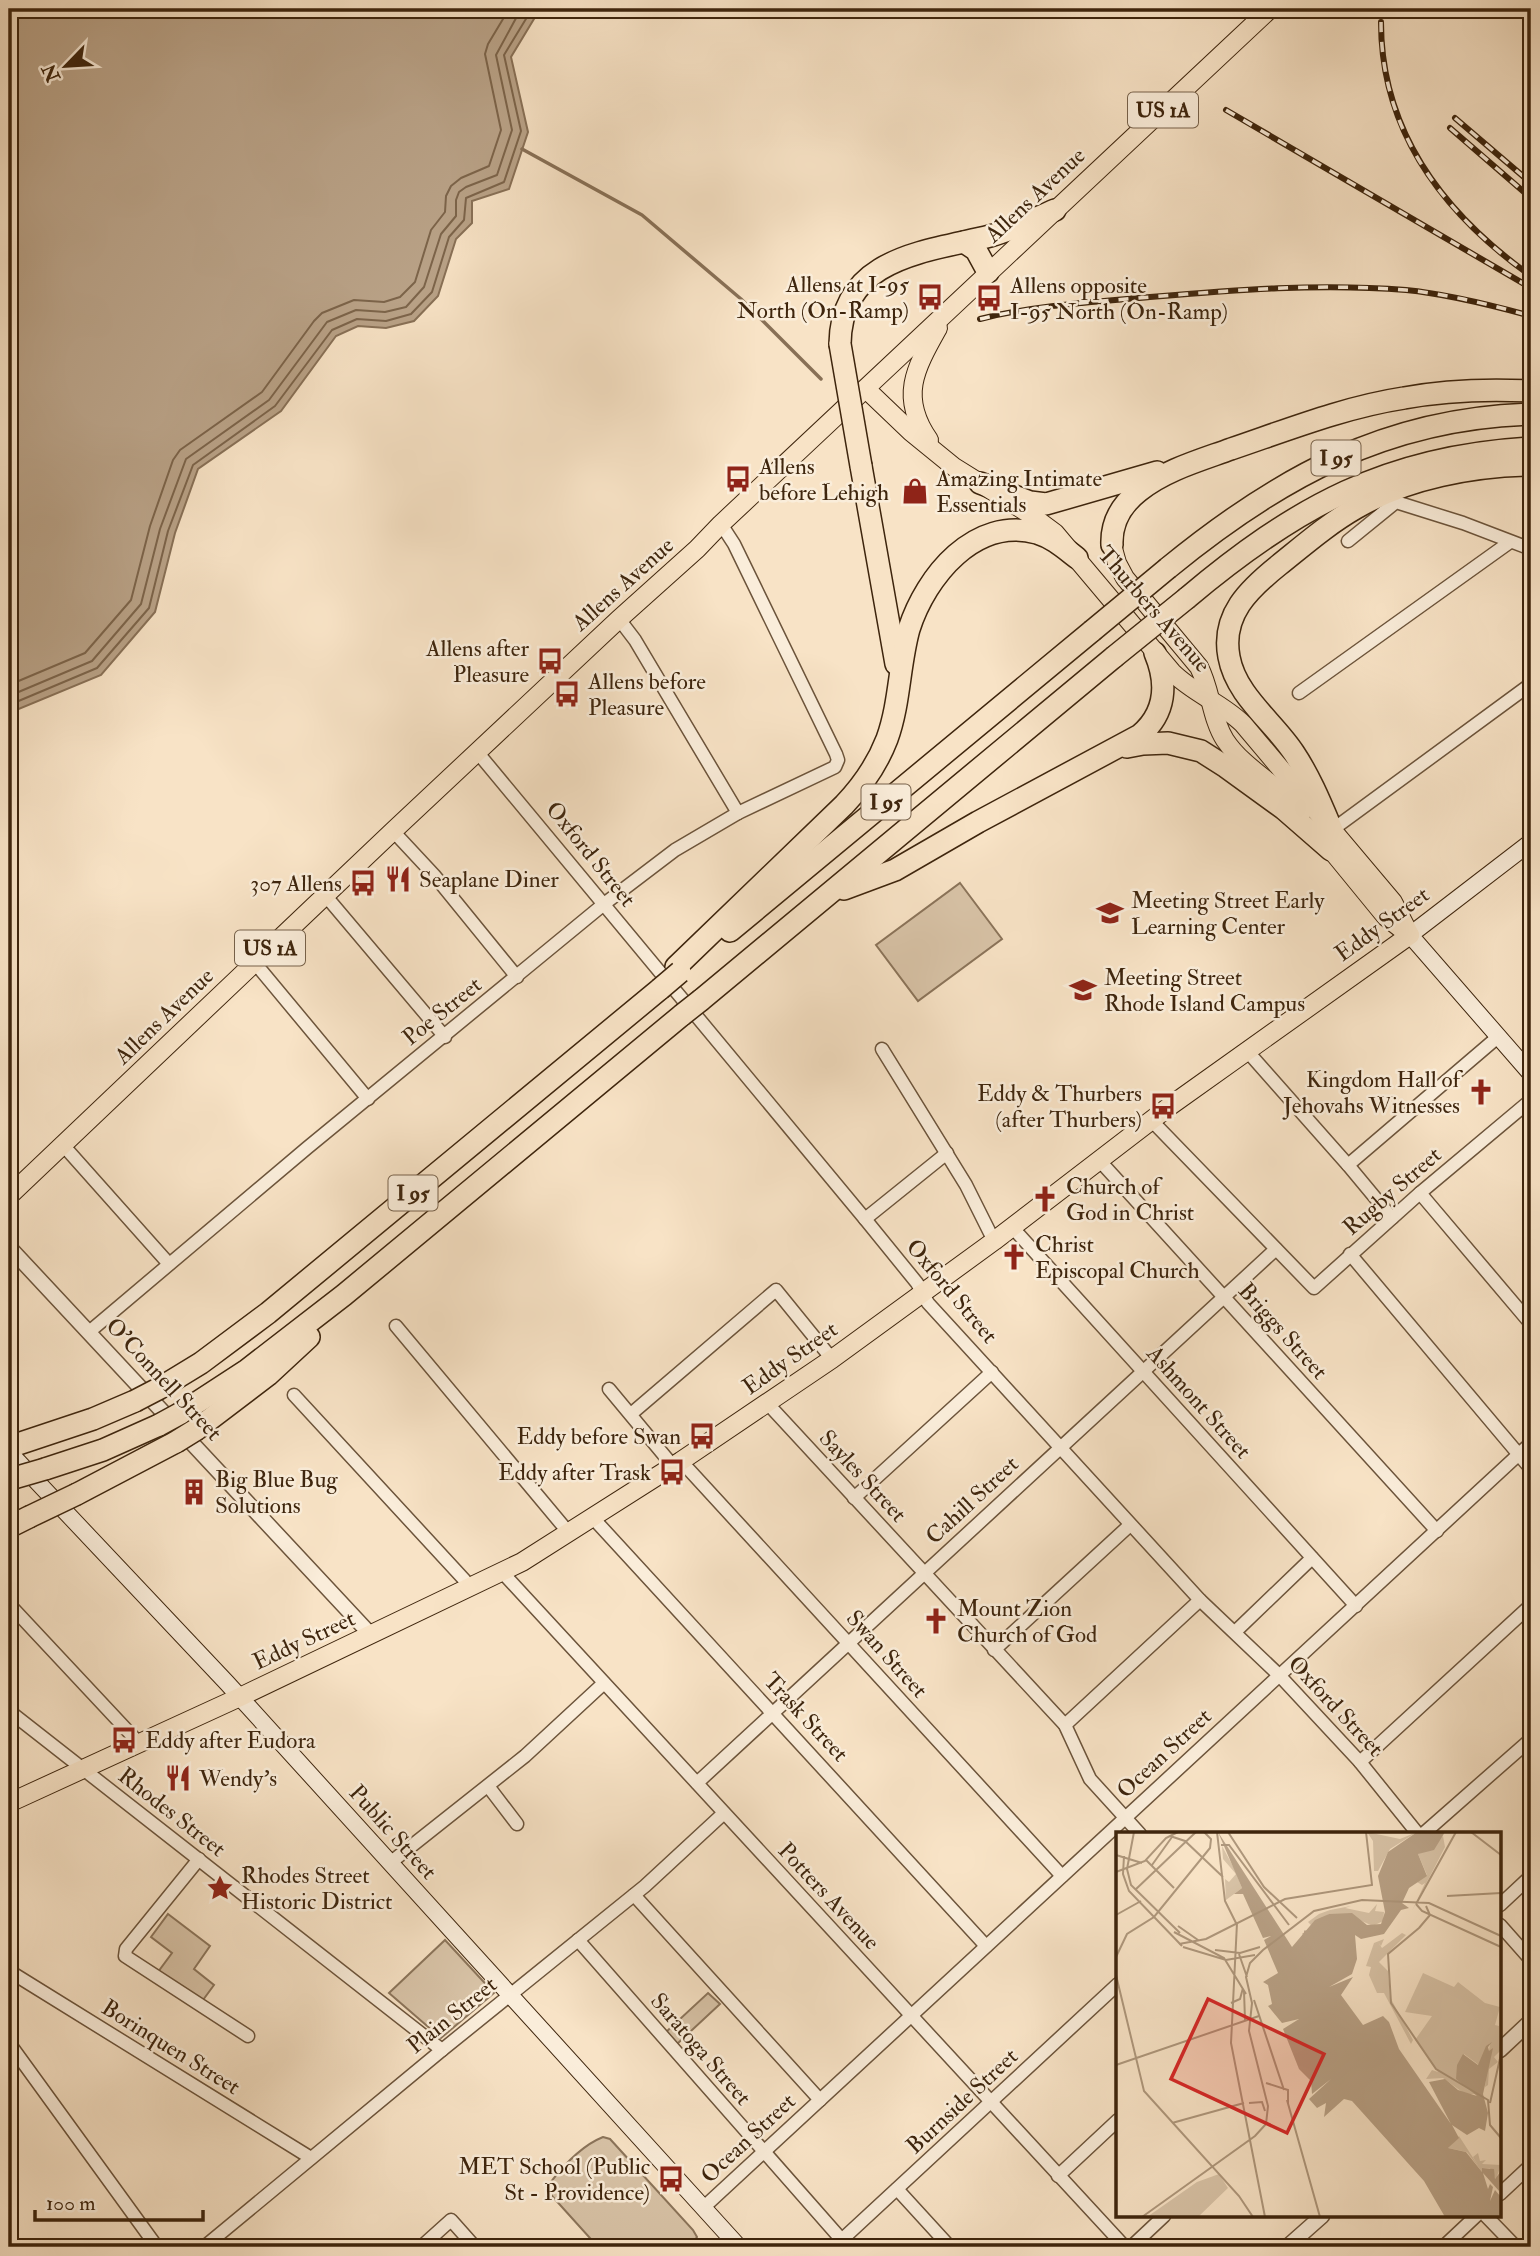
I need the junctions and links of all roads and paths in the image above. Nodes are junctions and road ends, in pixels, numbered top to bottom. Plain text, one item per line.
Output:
1 (1270, 9) edge
2 (1055, 210) junction
3 (964, 242) junction
4 (988, 272) junction
5 (949, 309) junction
6 (866, 389) junction
7 (1531, 391) edge
8 (1531, 414) edge
9 (1531, 448) edge
10 (941, 457) junction
11 (1193, 463) junction
12 (1531, 465) edge
13 (980, 483) junction
14 (721, 524) junction
15 (1348, 541) dead end
16 (1510, 542) junction
17 (1112, 545) joint
18 (1531, 549) edge
19 (1077, 558) junction
20 (619, 619) junction
21 (1155, 653) junction
22 (1531, 684) edge
23 (1299, 693) dead end
24 (1211, 703) junction
25 (895, 709) junction
26 (478, 752) junction
27 (1102, 757) junction
28 (738, 813) junction
29 (393, 831) junction
30 (1332, 840) junction
31 (1531, 842) edge
32 (325, 895) junction
33 (829, 895) junction
34 (604, 904) junction
35 (1410, 935) junction
36 (255, 962) junction
37 (678, 970) junction
38 (517, 977) junction
39 (1499, 1035) junction
40 (445, 1037) junction
41 (882, 1049) dead end
42 (1248, 1052) junction
43 (1531, 1074) edge
44 (368, 1099) junction
45 (1531, 1100) edge
46 (1152, 1121) junction
47 (63, 1145) junction
48 (947, 1153) junction
49 (1099, 1160) junction
50 (1348, 1165) junction
51 (1420, 1193) junction
52 (9, 1196) edge
53 (865, 1219) junction
54 (1392, 1219) junction
55 (1012, 1227) junction
56 (994, 1241) junction
57 (9, 1247) edge
58 (1276, 1249) junction
59 (1350, 1254) junction
60 (169, 1264) junction
61 (922, 1294) junction
62 (344, 1295) junction
63 (1224, 1298) junction
64 (1531, 1324) edge
65 (396, 1326) dead end
66 (89, 1332) junction
67 (832, 1359) junction
68 (992, 1372) junction
69 (1144, 1372) junction
70 (609, 1389) dead end
71 (294, 1395) dead end
72 (768, 1404) junction
73 (631, 1414) junction
74 (1531, 1443) edge
75 (13, 1448) edge
76 (1060, 1448) junction
77 (1519, 1454) junction
78 (677, 1464) junction
79 (1531, 1469) edge
80 (11, 1478) edge
81 (854, 1498) junction
82 (593, 1518) junction
83 (1130, 1525) junction
84 (9, 1527) edge
85 (1437, 1531) junction
86 (569, 1533) junction
87 (1312, 1558) junction
88 (502, 1572) junction
89 (924, 1574) junction
90 (471, 1587) junction
91 (1200, 1600) junction
92 (9, 1604) edge
93 (1531, 1605) edge
94 (1356, 1606) junction
95 (1235, 1632) junction
96 (371, 1635) junction
97 (849, 1643) junction
98 (994, 1650) junction
99 (1279, 1675) junction
100 (604, 1683) junction
101 (240, 1697) junction
102 (9, 1711) edge
103 (774, 1713) junction
104 (1065, 1725) junction
105 (1531, 1739) edge
106 (139, 1743) junction
107 (1360, 1762) junction
108 (82, 1770) junction
109 (697, 1783) junction
110 (488, 1786) junction
111 (9, 1804) edge
112 (724, 1813) junction
113 (1125, 1818) junction
114 (517, 1824) dead end
115 (1138, 1832) edge
116 (1418, 1832) edge
117 (1422, 1832) edge
118 (199, 1859) junction
119 (390, 1863) junction
120 (1062, 1876) junction
121 (1531, 1876) edge
122 (634, 1895) junction
123 (1502, 1903) edge
124 (1502, 1928) edge
125 (578, 1940) junction
126 (986, 1946) junction
127 (1531, 1960) edge
128 (9, 1971) edge
129 (1116, 1986) edge
130 (509, 1995) junction
131 (911, 2015) junction
132 (1531, 2021) edge
133 (248, 2036) dead end
134 (9, 2043) edge
135 (1502, 2048) edge
136 (442, 2050) junction
137 (820, 2100) junction
138 (991, 2102) junction
139 (1116, 2122) edge
140 (763, 2152) junction
141 (311, 2158) junction
142 (1531, 2165) edge
143 (1058, 2176) junction
144 (897, 2189) junction
145 (1502, 2192) edge
146 (703, 2208) junction
147 (1162, 2218) edge
148 (1320, 2218) edge
149 (1474, 2218) edge
150 (1488, 2218) edge
151 (841, 2245) edge
152 (158, 2247) edge
153 (204, 2247) edge
154 (421, 2247) edge
155 (475, 2247) edge
156 (739, 2247) edge
157 (950, 2247) edge
158 (1125, 2247) edge
159 (1131, 2247) edge
160 (1287, 2247) edge
161 (1443, 2247) edge
162 (1516, 2247) edge

1 - 2 main road, Allens Avenue / US 1A
2 - 3 highway
2 - 4 main road, Allens Avenue / US 1A
3 - 4 highway
3 - 25 highway, bridge
4 - 5 main road, Allens Avenue / US 1A
5 - 6 main road, Allens Avenue / US 1A
5 - 10 main road
6 - 10 main road, Thurbers Avenue
6 - 14 main road, Allens Avenue / US 1A
7 - 11 highway
8 - 37 highway, I 95, bridge
9 - 33 highway, I 95, bridge
10 - 13 main road, Thurbers Avenue
11 - 13 highway
11 - 17 highway
12 - 30 highway
13 - 19 main road, Thurbers Avenue
14 - 20 main road, Allens Avenue / US 1A
14 - 28 street, Poe Street
15 - 16 street
16 - 18 street
16 - 23 street
17 - 24 main road, Thurbers Avenue
19 - 21 main road, Thurbers Avenue
19 - 25 highway
20 - 26 main road, Allens Avenue / US 1A
20 - 28 street
21 - 24 main road, Thurbers Avenue
21 - 27 highway
22 - 30 street
24 - 30 main road, Thurbers Avenue
24 - 30 main road, Thurbers Avenue
25 - 37 highway
26 - 29 main road, Allens Avenue / US 1A
26 - 34 street, Oxford Street
27 - 30 highway
27 - 33 highway
28 - 34 street, Poe Street
29 - 32 main road, Allens Avenue / US 1A
29 - 38 street
30 - 35 main road, Thurbers Avenue
31 - 35 main road, Eddy Street
32 - 36 main road, Allens Avenue / US 1A
32 - 40 street
33 - 62 highway, I 95, bridge
34 - 38 street, Poe Street
34 - 53 street, Oxford Street
35 - 39 main road, Thurbers Avenue
35 - 42 main road, Eddy Street
36 - 44 street
36 - 47 main road, Allens Avenue / US 1A
37 - 75 highway, I 95, bridge
38 - 40 street, Poe Street
39 - 43 main road, Thurbers Avenue
39 - 50 street
40 - 44 street, Poe Street
41 - 48 street
42 - 46 main road, Eddy Street
42 - 50 street
44 - 60 street, Poe Street
45 - 51 street, Rugby Street
46 - 49 main road, Eddy Street
46 - 58 street
47 - 52 main road, Allens Avenue / US 1A
47 - 60 street
48 - 53 street
48 - 56 street
49 - 55 main road, Eddy Street
49 - 63 street, Briggs Street
50 - 54 street
51 - 54 street, Rugby Street
51 - 64 street
53 - 61 street, Oxford Street
54 - 59 street, Rugby Street
55 - 56 main road, Eddy Street
55 - 69 street, Ashmont Street
56 - 61 main road, Eddy Street
57 - 66 street, O'Connell Street
58 - 59 street, Rugby Street
58 - 63 street, Cahill Street
59 - 77 street
60 - 66 street, Poe Street
61 - 67 main road, Eddy Street
61 - 68 street, Oxford Street
62 - 80 highway, I 95, bridge
62 - 84 highway, bridge
63 - 69 street, Cahill Street
63 - 85 street, Briggs Street
65 - 86 street
66 - 96 street, O'Connell Street
67 - 72 main road, Eddy Street
67 - 73 street
68 - 76 street, Oxford Street
68 - 81 street
69 - 76 street, Cahill Street
69 - 87 street, Ashmont Street
70 - 73 street, Swan Street
71 - 90 street
72 - 78 main road, Eddy Street
72 - 81 street, Sayles Street
73 - 78 street, Swan Street
74 - 77 street, Ocean Street
75 - 101 main road, Public Street
76 - 83 street, Oxford Street
76 - 89 street, Cahill Street
77 - 79 street
77 - 85 street, Ocean Street
78 - 82 main road, Eddy Street
78 - 97 street, Swan Street
81 - 89 street, Sayles Street
82 - 86 main road, Eddy Street
82 - 103 street, Trask Street
83 - 91 street, Oxford Street
83 - 98 street
85 - 94 street, Ocean Street
86 - 88 main road, Eddy Street
87 - 94 street, Ashmont Street
87 - 95 street
88 - 90 main road, Eddy Street
88 - 100 street, Potters Avenue
89 - 97 street, Cahill Street
89 - 98 street, Sayles Street
90 - 96 main road, Eddy Street
91 - 95 street, Oxford Street
91 - 104 street
92 - 106 street
93 - 107 street
94 - 99 street, Ocean Street
95 - 99 street, Oxford Street
96 - 101 main road, Eddy Street
97 - 103 street, Cahill Street
97 - 120 street, Swan Street
98 - 104 street, Sayles Street
99 - 107 street, Oxford Street
99 - 113 street, Ocean Street
100 - 109 street, Potters Avenue
100 - 110 street
101 - 106 main road, Eddy Street
101 - 119 main road, Public Street
102 - 108 street, Rhodes Street
103 - 109 street, Cahill Street
103 - 126 street, Trask Street
104 - 113 street, Sayles Street
105 - 117 street
106 - 108 main road, Eddy Street
107 - 116 street, Oxford Street
108 - 111 main road, Eddy Street
108 - 118 street, Rhodes Street
109 - 112 street, Potters Avenue
110 - 114 street
110 - 119 street
112 - 122 street, Plain Street
112 - 131 street, Potters Avenue
113 - 115 street, Sayles Street
113 - 120 street, Ocean Street
118 - 133 street
118 - 136 street, Rhodes Street
119 - 130 main road, Public Street
120 - 126 street, Ocean Street
121 - 123 street
122 - 125 street, Plain Street
122 - 137 street
124 - 127 street
125 - 130 street, Plain Street
125 - 140 street, Saratoga Street
126 - 131 street, Ocean Street
128 - 141 street, Borinquen Street
129 - 138 street, Burnside Street
130 - 136 street, Plain Street
130 - 146 main road, Public Street
131 - 137 street, Ocean Street
131 - 138 street, Potters Avenue
132 - 135 street
134 - 152 street
136 - 141 street, Plain Street
137 - 140 street, Ocean Street
138 - 143 street, Potters Avenue
138 - 144 street, Burnside Street
139 - 143 street
140 - 146 street, Ocean Street
140 - 151 street, Saratoga Street
141 - 153 street, Plain Street
142 - 145 street
143 - 158 street, Potters Avenue
144 - 151 street, Burnside Street
144 - 157 street
146 - 156 main road, Public Street
147 - 159 street
148 - 160 street
149 - 161 street
150 - 162 street
154 - 155 street

